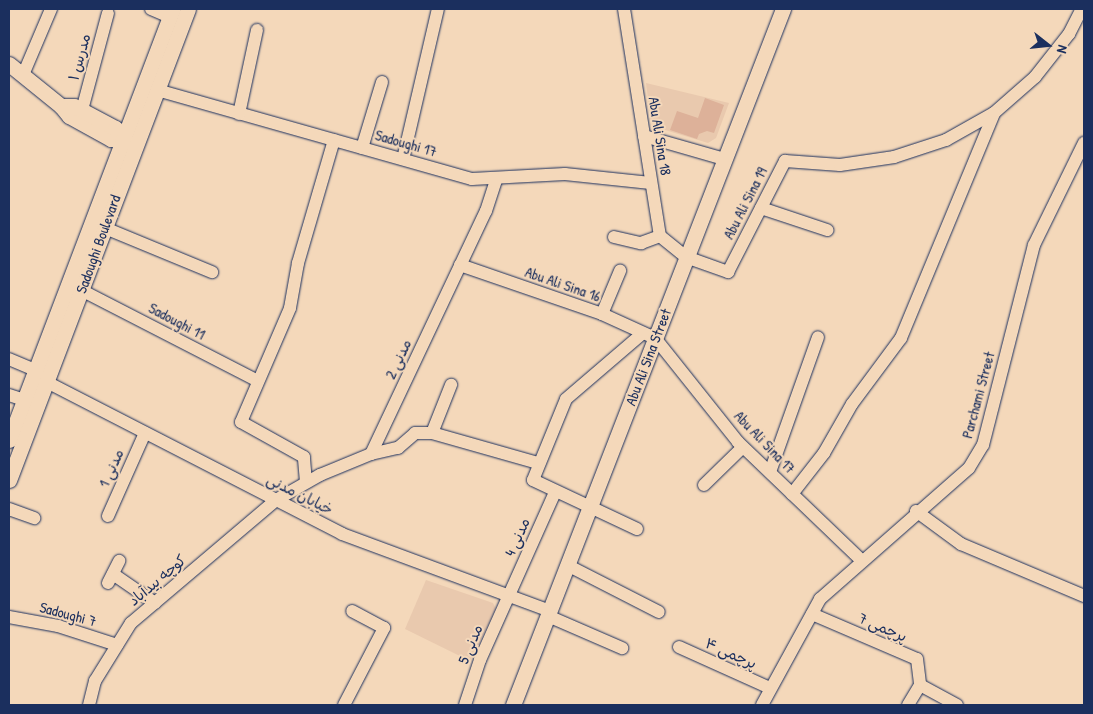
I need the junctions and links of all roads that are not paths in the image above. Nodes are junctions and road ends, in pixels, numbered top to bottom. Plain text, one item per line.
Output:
1 (51, 9) edge
2 (151, 9) edge
3 (188, 9) edge
4 (438, 9) edge
5 (624, 9) edge
6 (783, 9) edge
7 (1082, 9) edge
8 (108, 13) dead end
9 (172, 13) edge
10 (257, 30) dead end
11 (9, 64) edge
12 (23, 75) junction
13 (382, 82) dead end
14 (158, 90) junction
15 (62, 106) junction
16 (82, 110) junction
17 (994, 113) junction
18 (239, 114) junction
19 (148, 115) junction
20 (644, 136) junction
21 (118, 138) junction
22 (334, 140) junction
23 (1084, 143) edge
24 (362, 148) junction
25 (724, 159) junction
26 (403, 160) junction
27 (496, 180) junction
28 (121, 182) junction
29 (651, 183) junction
30 (761, 208) junction
31 (105, 228) junction
32 (827, 230) dead end
33 (660, 236) junction
34 (614, 237) dead end
35 (686, 257) junction
36 (460, 265) junction
37 (620, 271) dead end
38 (212, 272) dead end
39 (81, 290) junction
40 (602, 314) junction
41 (649, 335) junction
42 (56, 337) junction
43 (818, 337) dead end
44 (9, 359) edge
45 (41, 372) junction
46 (258, 381) junction
47 (451, 385) dead end
48 (9, 395) edge
49 (24, 400) junction
50 (145, 433) junction
51 (432, 433) junction
52 (9, 440) edge
53 (743, 447) junction
54 (372, 454) junction
55 (538, 464) junction
56 (770, 472) junction
57 (9, 480) edge
58 (306, 482) junction
59 (704, 485) dead end
60 (556, 492) junction
61 (792, 494) junction
62 (276, 500) junction
63 (590, 508) junction
64 (9, 509) edge
65 (916, 511) junction
66 (108, 516) dead end
67 (34, 518) dead end
68 (637, 529) dead end
69 (861, 560) junction
70 (119, 562) dead end
71 (567, 565) junction
72 (508, 596) junction
73 (1084, 596) edge
74 (155, 603) junction
75 (352, 611) dead end
76 (659, 612) dead end
77 (549, 614) junction
78 (812, 614) junction
79 (9, 617) edge
80 (117, 645) junction
81 (622, 648) dead end
82 (679, 648) dead end
83 (920, 686) junction
84 (770, 688) junction
85 (90, 705) edge
86 (344, 705) edge
87 (465, 705) edge
88 (513, 705) edge
89 (762, 705) edge
90 (908, 705) edge
91 (957, 705) edge

1 - 12 street
2 - 9 street
3 - 14 main road, Sadoughi Boulevard
4 - 26 street
5 - 20 street, Abu Ali Sina 18
6 - 25 main road, Abu Ali Sina Street
7 - 17 street, Abu Ali Sina 19
8 - 16 street, مدرس ۱
9 - 21 main road, Sadoughi Boulevard
10 - 18 street
11 - 12 main road
12 - 15 main road
13 - 24 street
14 - 18 street, Sadoughi 17
14 - 19 main road, Sadoughi Boulevard
15 - 16 main road
15 - 21 main road
16 - 21 main road
17 - 30 street, Abu Ali Sina 19
17 - 61 street
18 - 22 street, Sadoughi 17
19 - 21 main road
19 - 28 main road, Sadoughi Boulevard
20 - 25 street
20 - 29 street, Abu Ali Sina 18
21 - 28 main road
21 - 42 main road, Sadoughi Boulevard
22 - 24 street, Sadoughi 17
22 - 46 street
23 - 65 street, Parchami Street
24 - 26 street, Sadoughi 17
25 - 35 main road, Abu Ali Sina Street
26 - 27 street, Sadoughi 17
27 - 29 street, Sadoughi 17
27 - 36 street, مدنی 2
28 - 31 main road, Sadoughi Boulevard
29 - 33 street, Abu Ali Sina 18
30 - 32 street
30 - 35 street, Abu Ali Sina 19
31 - 38 street
31 - 39 main road, Sadoughi Boulevard
33 - 34 street
33 - 35 street
35 - 41 main road, Abu Ali Sina Street
36 - 40 street, Abu Ali Sina 16
36 - 54 street, مدنی 2
37 - 40 street
39 - 42 main road, Sadoughi Boulevard
39 - 46 street, Sadoughi 11
40 - 41 street, Abu Ali Sina 16
41 - 53 street, Abu Ali Sina 17
41 - 55 street
41 - 63 main road, Abu Ali Sina Street
42 - 45 main road, Sadoughi Boulevard
43 - 56 street
44 - 45 street, خیابان مدنی
45 - 49 main road, Sadoughi Boulevard
45 - 50 street, خیابان مدنی
45 - 57 main road, Sadoughi Boulevard
46 - 58 street
47 - 51 street
48 - 49 street
49 - 52 main road, Sadoughi Boulevard
50 - 62 street, خیابان مدنی
50 - 66 street, مدنی 1
51 - 54 street
51 - 55 street
53 - 56 street, Abu Ali Sina 17
53 - 59 street
54 - 58 street
55 - 60 street
56 - 61 street, Abu Ali Sina 17
58 - 62 street
60 - 63 street
60 - 72 street, مدنی 4
61 - 69 street, Abu Ali Sina 17
62 - 72 street, خیابان مدنی
62 - 74 street, کوچه بیدآباد
63 - 68 street
63 - 71 main road, Abu Ali Sina Street
64 - 67 street
65 - 69 street, Parchami Street
65 - 73 street
69 - 78 street, Parchami Street
70 - 74 street
71 - 76 street
71 - 77 main road, Abu Ali Sina Street
72 - 77 street, خیابان مدنی
72 - 87 street, مدنی 5
74 - 80 street, کوچه بیدآباد
75 - 86 street
77 - 81 street, خیابان مدنی
77 - 88 main road, Abu Ali Sina Street
78 - 83 street, پرچمی 7
78 - 84 street, Parchami Street
79 - 80 street, Sadoughi 7
80 - 85 street, کوچه بیدآباد
82 - 84 street, پرچمی ۴
83 - 90 street
83 - 91 street
84 - 89 street, Parchami Street

